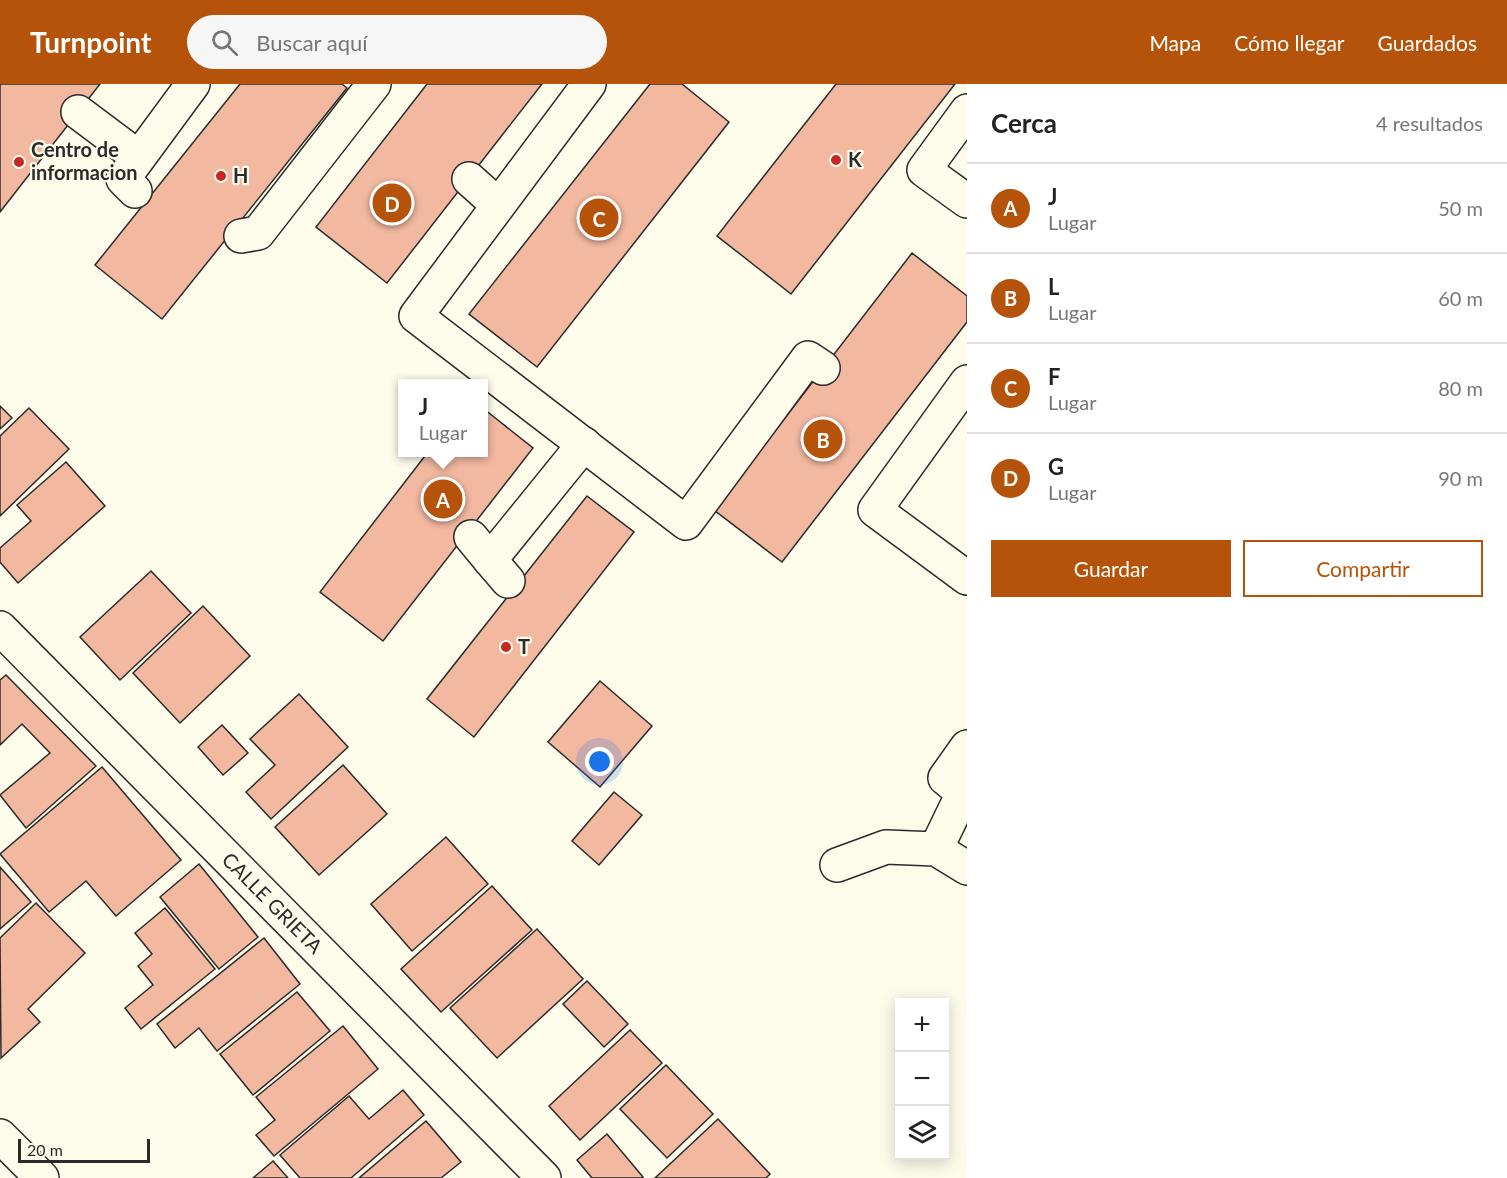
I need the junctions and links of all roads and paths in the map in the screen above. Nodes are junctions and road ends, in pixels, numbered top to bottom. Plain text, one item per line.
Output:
1 (193, 84) edge
2 (374, 84) edge
3 (589, 84) edge
4 (967, 111) edge
5 (78, 112) dead end
6 (138, 157) junction
7 (469, 179) dead end
8 (135, 191) dead end
9 (967, 201) edge
10 (498, 205) junction
11 (241, 236) dead end
12 (823, 368) dead end
13 (967, 382) edge
14 (584, 444) junction
15 (490, 559) dead end
16 (967, 578) edge
17 (0, 628) edge
18 (967, 747) edge
19 (936, 849) junction
20 (837, 865) dead end
21 (967, 868) edge
22 (0, 1136) edge
23 (42, 1178) edge
24 (544, 1178) edge

1 - 6 street
2 - 11 street
3 - 10 street
4 - 9 street
5 - 6 street
6 - 8 street
7 - 10 street
10 - 14 street
12 - 14 street
13 - 16 street
14 - 15 street
17 - 24 street, CALLE GRIETA
18 - 19 street
19 - 20 street
19 - 21 street
22 - 23 street

